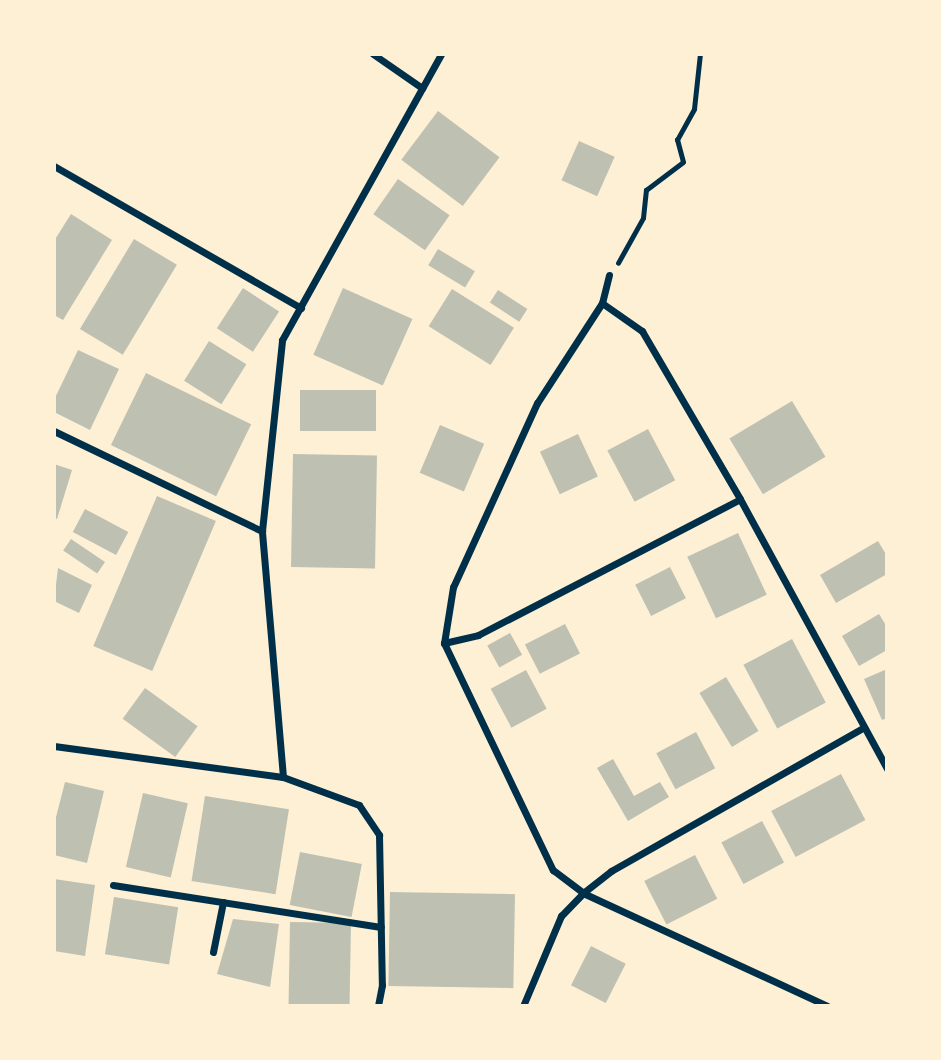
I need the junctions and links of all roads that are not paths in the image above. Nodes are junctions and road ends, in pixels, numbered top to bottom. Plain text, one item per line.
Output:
1 (373, 54) edge
2 (441, 54) edge
3 (422, 88) junction
4 (54, 166) edge
5 (609, 275) road end
6 (602, 303) junction
7 (301, 308) junction
8 (54, 431) edge
9 (740, 499) junction
10 (262, 531) junction
11 (444, 643) junction
12 (864, 727) junction
13 (54, 746) edge
14 (887, 769) edge
15 (283, 778) junction
16 (113, 885) dead end
17 (583, 893) junction
18 (223, 902) junction
19 (381, 927) junction
20 (213, 952) dead end
21 (378, 1006) edge
22 (523, 1006) edge
23 (827, 1006) edge

1 - 3 street
2 - 3 street
3 - 7 street
4 - 7 street
5 - 6 street
6 - 9 street
6 - 11 street
7 - 10 street
8 - 10 street
9 - 11 street
9 - 12 street
10 - 15 street
11 - 17 street
12 - 14 street
12 - 17 street
13 - 15 street
15 - 19 street
16 - 18 street
17 - 22 street
17 - 23 street
18 - 19 street
18 - 20 street
19 - 21 street

